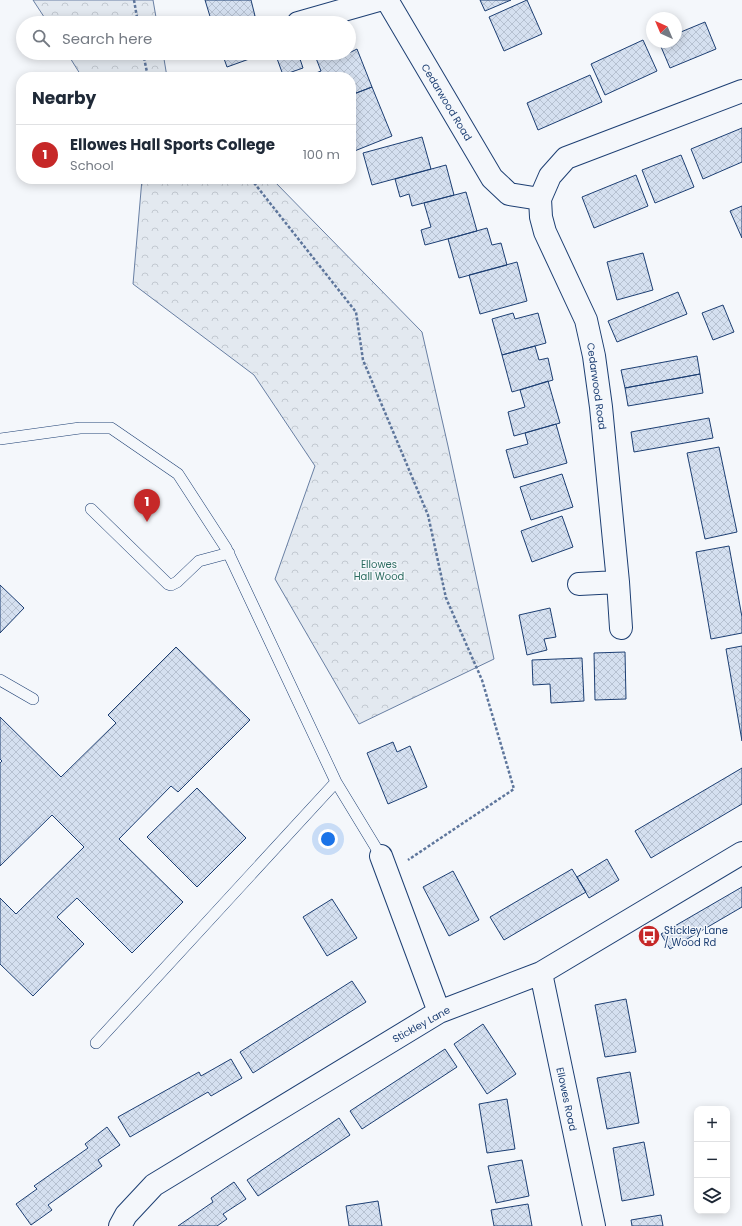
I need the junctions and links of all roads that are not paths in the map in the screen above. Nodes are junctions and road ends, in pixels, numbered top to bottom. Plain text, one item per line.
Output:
1 (379, 0) edge
2 (387, 0) edge
3 (323, 16) edge
4 (742, 91) edge
5 (540, 199) junction
6 (0, 439) edge
7 (91, 509) dead end
8 (229, 553) junction
9 (618, 582) junction
10 (579, 584) dead end
11 (621, 628) dead end
12 (0, 680) edge
13 (33, 699) dead end
14 (336, 782) junction
15 (742, 853) edge
16 (384, 865) joint
17 (540, 973) junction
18 (439, 1012) junction
19 (96, 1043) dead end
20 (120, 1226) edge
21 (594, 1226) edge

1 - 3 street
2 - 5 street, Cedarwood Road
4 - 5 street, Cedarwood Road
5 - 9 street, Cedarwood Road
6 - 8 lane
7 - 8 lane
8 - 14 lane
9 - 10 street
9 - 11 street, Cedarwood Road
12 - 13 lane
14 - 16 lane
14 - 19 lane
15 - 17 street, Stickley Lane
16 - 18 street
17 - 18 street, Stickley Lane
17 - 21 street, Ellowes Road
18 - 20 street, Stickley Lane

